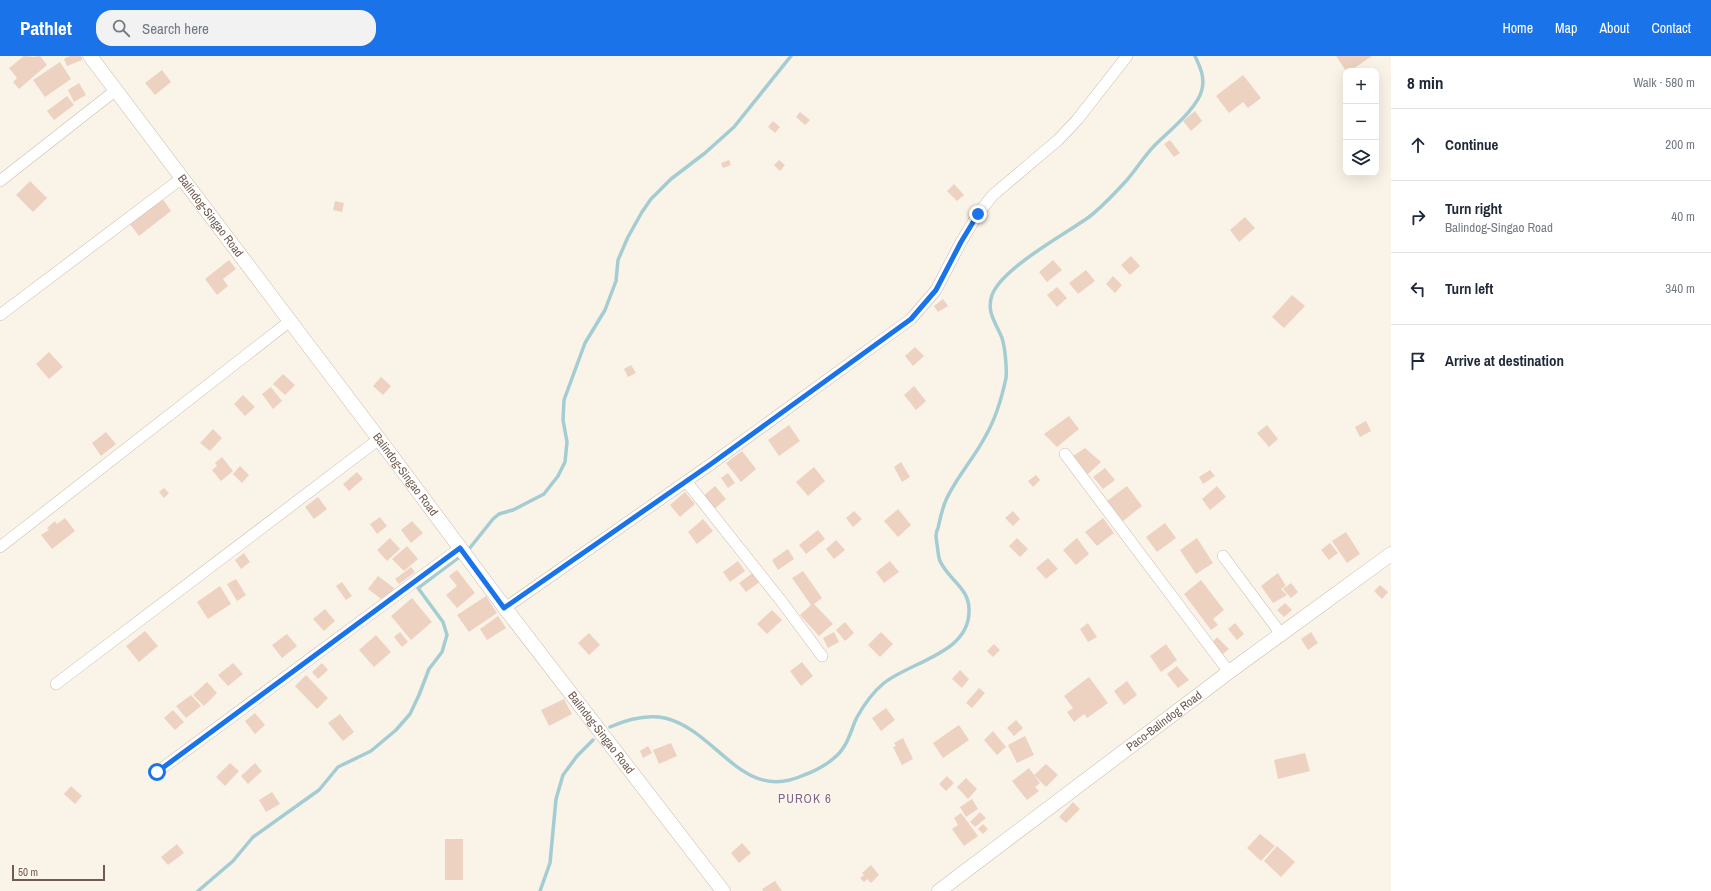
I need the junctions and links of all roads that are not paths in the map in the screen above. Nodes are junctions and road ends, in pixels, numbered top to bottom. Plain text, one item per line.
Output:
1 (90, 56) edge
2 (1127, 56) edge
3 (116, 90) junction
4 (182, 178) junction
5 (0, 181) edge
6 (0, 315) edge
7 (290, 321) junction
8 (379, 439) junction
9 (1065, 454) dead end
10 (686, 481) junction
11 (0, 547) edge
12 (460, 548) junction
13 (1391, 554) edge
14 (1222, 556) dead end
15 (504, 608) junction
16 (1281, 634) junction
17 (822, 656) dead end
18 (1229, 672) junction
19 (56, 684) dead end
20 (157, 772) dead end
21 (723, 891) edge
22 (940, 891) edge

1 - 3 street, Balindog-Singao Road
2 - 10 street
3 - 4 street, Balindog-Singao Road
3 - 5 street
4 - 6 street
4 - 7 street, Balindog-Singao Road
7 - 8 street, Balindog-Singao Road
7 - 11 street
8 - 12 street, Balindog-Singao Road
8 - 19 street
9 - 18 street
10 - 15 street
10 - 17 street
12 - 15 street, Balindog-Singao Road
12 - 20 street
13 - 16 street, Paco-Balindog Road
14 - 16 street
15 - 21 street, Balindog-Singao Road
16 - 18 street, Paco-Balindog Road
18 - 22 street, Paco-Balindog Road

